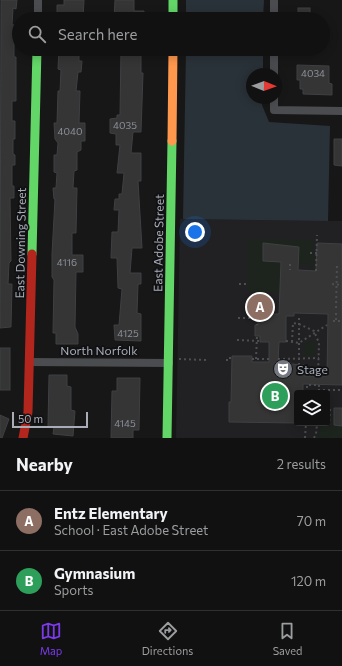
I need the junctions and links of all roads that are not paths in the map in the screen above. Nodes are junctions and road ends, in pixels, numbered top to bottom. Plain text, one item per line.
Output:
1 (38, 0) edge
2 (173, 0) edge
3 (274, 0) edge
4 (38, 12) edge
5 (173, 12) edge
6 (274, 12) edge
7 (37, 56) edge
8 (172, 56) edge
9 (274, 56) edge
10 (274, 68) edge
11 (274, 104) edge
12 (342, 111) edge
13 (29, 362) junction
14 (169, 363) junction
15 (23, 438) edge
16 (167, 438) edge

1 - 4 street
2 - 5 street
3 - 6 street
7 - 13 street, East Downing Street
8 - 14 street, East Adobe Street
9 - 10 street
11 - 12 street
13 - 14 street, North Norfolk
13 - 15 street, East Downing Street
14 - 16 street, East Adobe Street

